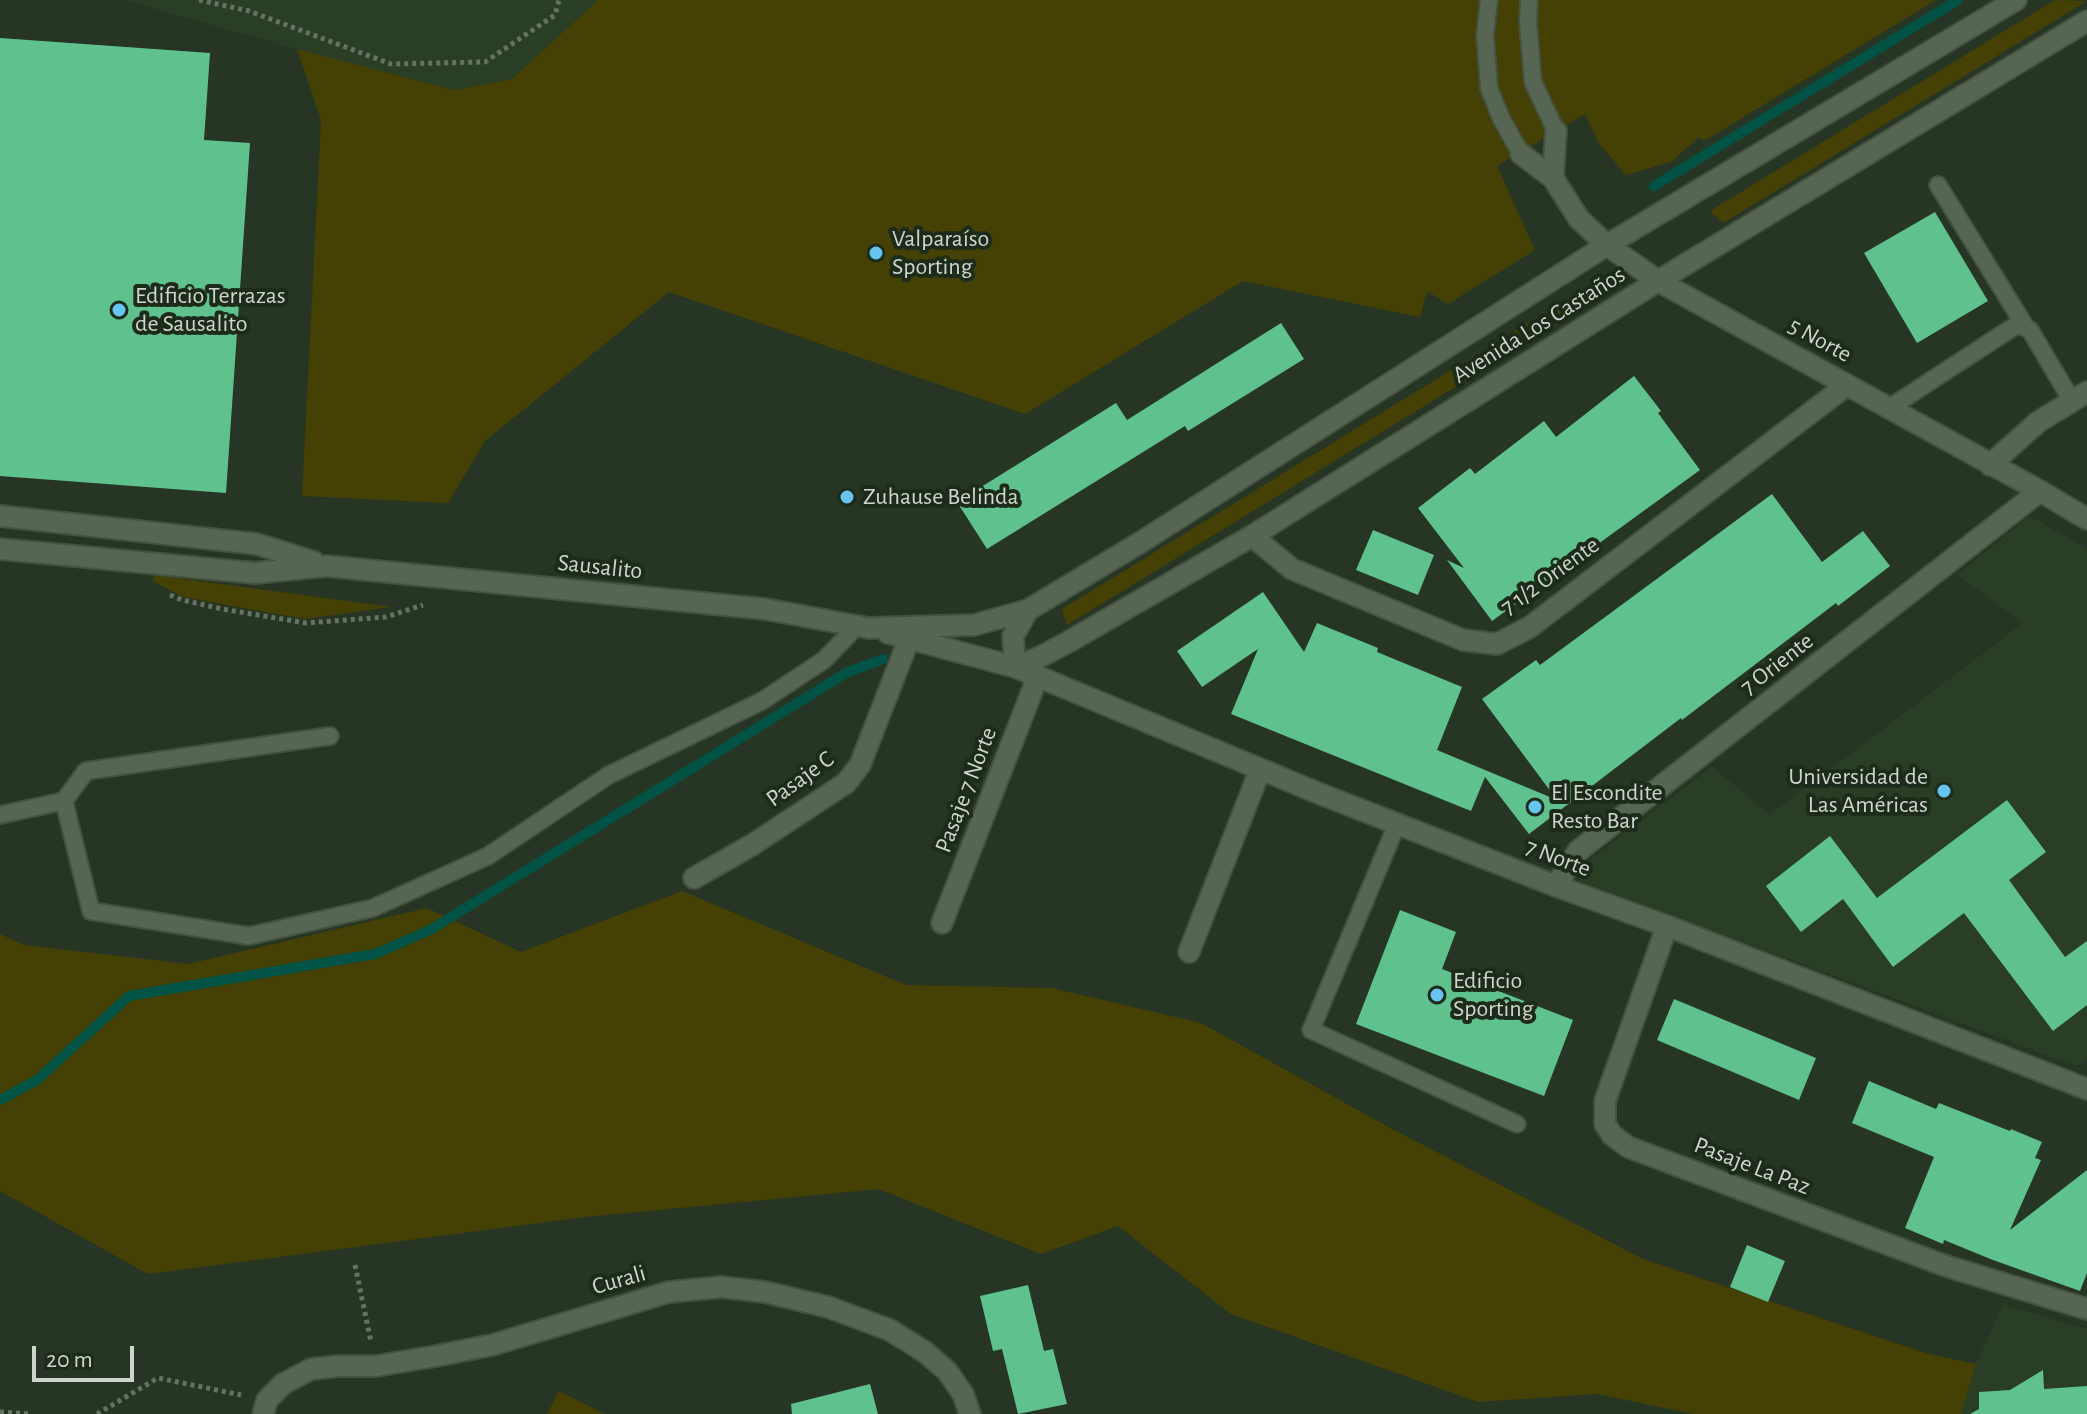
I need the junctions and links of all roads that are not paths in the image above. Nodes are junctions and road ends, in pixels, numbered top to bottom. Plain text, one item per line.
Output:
1 (1489, 0) edge
2 (1529, 0) edge
3 (2016, 0) edge
4 (2087, 21) edge
5 (1556, 131) joint
6 (1521, 154) joint
7 (1553, 178) junction
8 (1938, 185) dead end
9 (1607, 245) junction
10 (1658, 281) junction
11 (2025, 326) junction
12 (1847, 385) junction
13 (2079, 397) edge
14 (1889, 408) junction
15 (1990, 465) junction
16 (2040, 491) junction
17 (0, 516) edge
18 (2087, 519) edge
19 (1252, 536) junction
20 (0, 549) edge
21 (326, 566) junction
22 (1028, 610) junction
23 (862, 627) junction
24 (909, 639) junction
25 (1015, 667) junction
26 (1038, 676) junction
27 (330, 736) dead end
28 (1260, 770) junction
29 (64, 801) junction
30 (0, 815) edge
31 (1397, 824) junction
32 (694, 878) dead end
33 (1556, 886) junction
34 (942, 923) dead end
35 (1667, 926) junction
36 (1189, 952) dead end
37 (2087, 1089) edge
38 (1517, 1124) dead end
39 (2087, 1309) edge
40 (265, 1407) edge
41 (970, 1414) edge

1 - 6 lane
2 - 5 lane
3 - 9 street, Avenida Los Castaños
4 - 10 street, Avenida Los Castaños
5 - 7 street
6 - 7 street, 5 Norte
7 - 9 street, 5 Norte
8 - 11 lane
9 - 10 street, 5 Norte
9 - 22 street, Avenida Los Castaños
10 - 12 street, 5 Norte
10 - 19 street, Avenida Los Castaños
11 - 13 lane
11 - 14 lane
12 - 14 street, 5 Norte
12 - 19 street, 7 1/2 Oriente
13 - 15 street
14 - 15 street, 5 Norte
15 - 16 street, 5 Norte
16 - 18 street, 5 Norte
16 - 33 street, 7 Oriente
17 - 21 street, Sausalito
19 - 25 street, Avenida Los Castaños
20 - 21 street, Sausalito
21 - 23 street, Sausalito
22 - 23 street, Sausalito
22 - 25 street
23 - 24 street, Sausalito
23 - 29 lane
24 - 25 street, Sausalito
24 - 32 street, Pasaje C
25 - 26 street, 7 Norte
26 - 28 street, 7 Norte
26 - 34 street, Pasaje 7 Norte
27 - 29 lane
28 - 31 street, 7 Norte
28 - 36 street
29 - 30 lane
31 - 33 street, 7 Norte
31 - 38 lane
33 - 35 street, 7 Norte
35 - 37 street, 7 Norte
35 - 39 street, Pasaje La Paz
40 - 41 street, Curali

